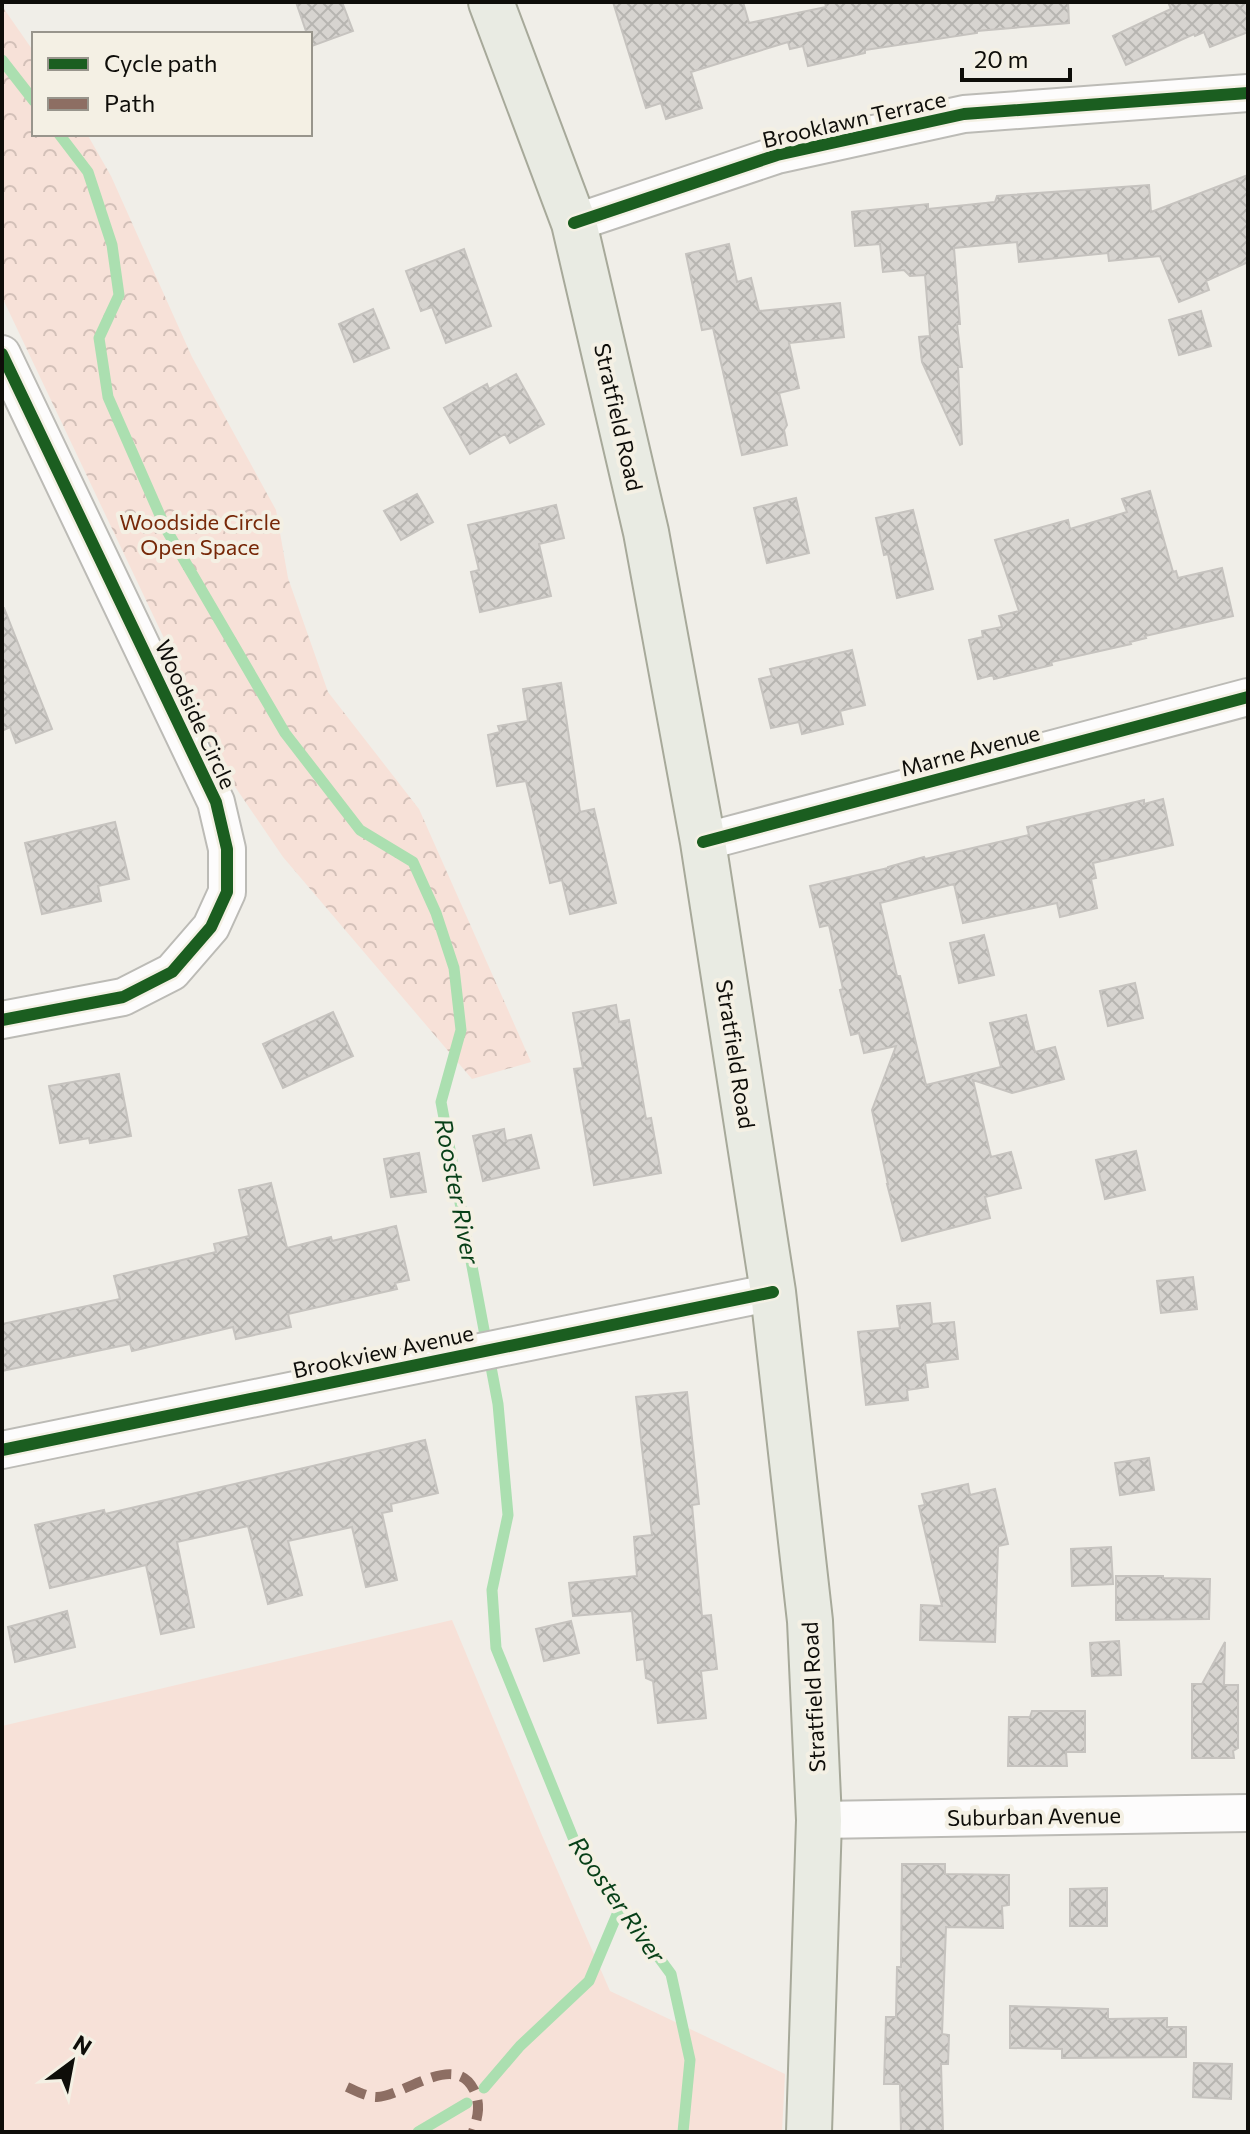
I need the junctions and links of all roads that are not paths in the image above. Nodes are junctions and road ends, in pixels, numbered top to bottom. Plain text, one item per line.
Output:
1 (491, 2) edge
2 (1248, 93) edge
3 (574, 223) junction
4 (2, 354) edge
5 (1248, 697) edge
6 (703, 842) junction
7 (2, 1020) edge
8 (773, 1292) junction
9 (2, 1450) edge
10 (1248, 1813) edge
11 (819, 1820) junction
12 (809, 2132) edge

1 - 3 main road, Stratfield Road
2 - 3 street, Brooklawn Terrace
3 - 6 main road, Stratfield Road
4 - 7 street, Woodside Circle
5 - 6 street, Marne Avenue
6 - 8 main road, Stratfield Road
8 - 9 street, Brookview Avenue
8 - 11 main road, Stratfield Road
10 - 11 street, Suburban Avenue
11 - 12 main road, Stratfield Road

